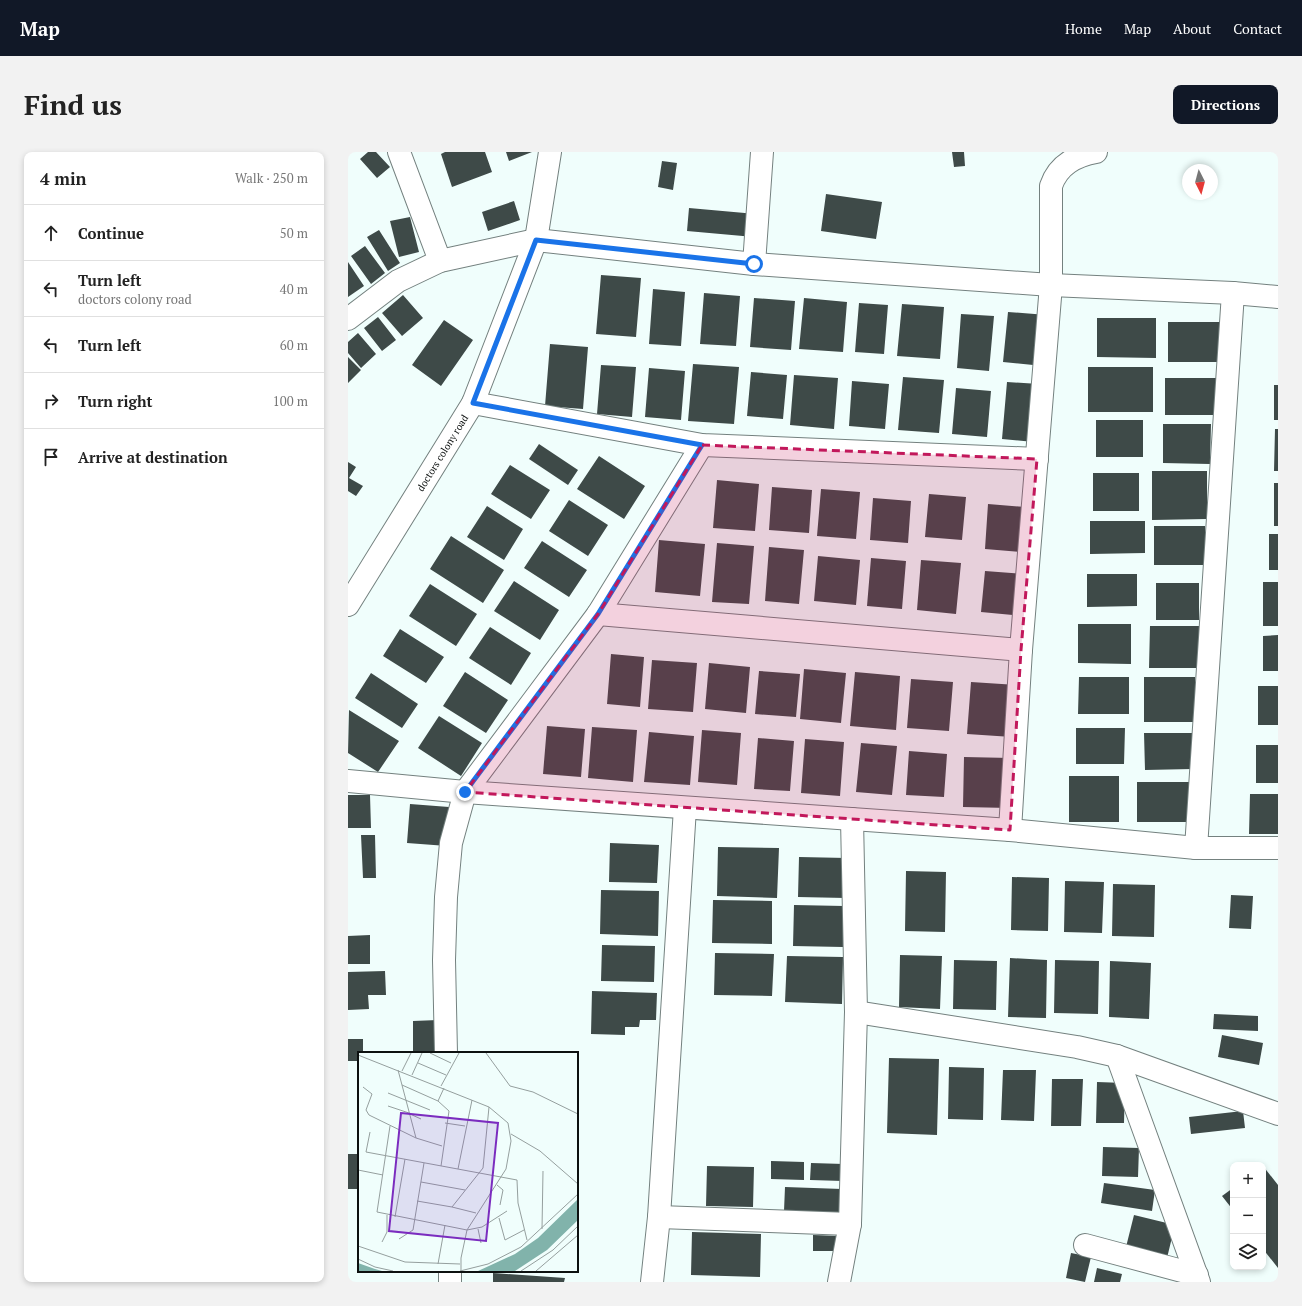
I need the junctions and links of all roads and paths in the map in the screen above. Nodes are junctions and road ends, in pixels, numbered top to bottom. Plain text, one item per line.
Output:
1 (399, 152) edge
2 (550, 152) edge
3 (762, 152) edge
4 (1096, 152) edge
5 (536, 240) junction
6 (440, 261) junction
7 (754, 264) junction
8 (1051, 285) junction
9 (1233, 293) junction
10 (1278, 297) edge
11 (348, 319) edge
12 (473, 403) junction
13 (702, 445) junction
14 (1038, 459) junction
15 (348, 605) edge
16 (598, 614) junction
17 (1021, 650) junction
18 (348, 782) edge
19 (465, 792) junction
20 (685, 808) junction
21 (852, 819) junction
22 (1010, 830) junction
23 (1196, 848) junction
24 (1278, 848) edge
25 (856, 1012) junction
26 (446, 1052) edge
27 (1117, 1056) junction
28 (1278, 1114) edge
29 (659, 1218) junction
30 (850, 1224) junction
31 (1085, 1245) dead end
32 (1198, 1278) edge
33 (652, 1282) edge
34 (839, 1282) edge

1 - 6 street
2 - 5 street, doctors colony road
3 - 7 street
4 - 8 street
5 - 6 street
5 - 7 street
5 - 12 street, doctors colony road
6 - 11 street
7 - 8 street
8 - 9 street
8 - 14 street
9 - 10 street
9 - 23 street
12 - 13 street
12 - 15 street, doctors colony road
13 - 14 street
13 - 16 street
14 - 17 street
16 - 17 street
16 - 19 street
17 - 22 street
18 - 19 street
19 - 20 street
19 - 26 street
20 - 21 street
20 - 29 street
21 - 22 street
21 - 25 street
22 - 23 street
23 - 24 street
25 - 27 street
25 - 30 street
27 - 28 street
27 - 32 street
29 - 30 street
29 - 33 street
30 - 34 street
31 - 32 street

